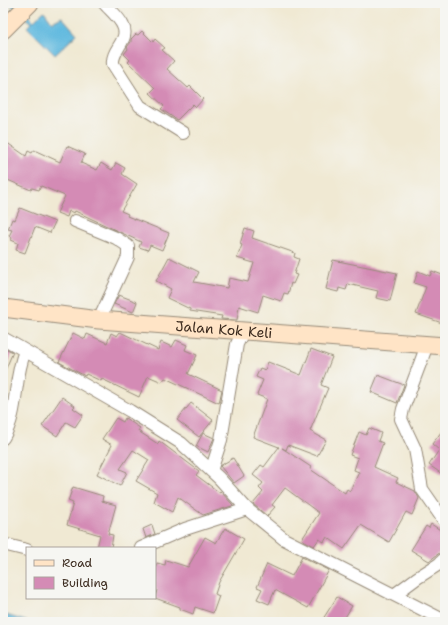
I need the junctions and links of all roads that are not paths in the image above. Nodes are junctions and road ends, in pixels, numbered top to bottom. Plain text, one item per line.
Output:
1 (30, 3) edge
2 (104, 3) edge
3 (3, 30) edge
4 (183, 133) dead end
5 (75, 221) dead end
6 (3, 308) edge
7 (99, 320) junction
8 (243, 332) junction
9 (3, 338) edge
10 (427, 345) junction
11 (445, 346) edge
12 (26, 350) junction
13 (3, 438) edge
14 (211, 471) junction
15 (247, 509) junction
16 (445, 522) edge
17 (3, 544) edge
18 (143, 547) edge
19 (26, 550) edge
20 (445, 558) edge
21 (394, 595) junction
22 (445, 621) edge

1 - 3 street
2 - 4 street
5 - 7 street
6 - 7 street, Jalan Kok Keli
7 - 8 street, Jalan Kok Keli
8 - 10 street, Jalan Kok Keli
8 - 14 street
9 - 12 street
10 - 11 street, Jalan Kok Keli
10 - 16 street
12 - 13 street
12 - 14 street
14 - 15 street
15 - 18 street
15 - 21 street
17 - 19 street
20 - 21 street
21 - 22 street

